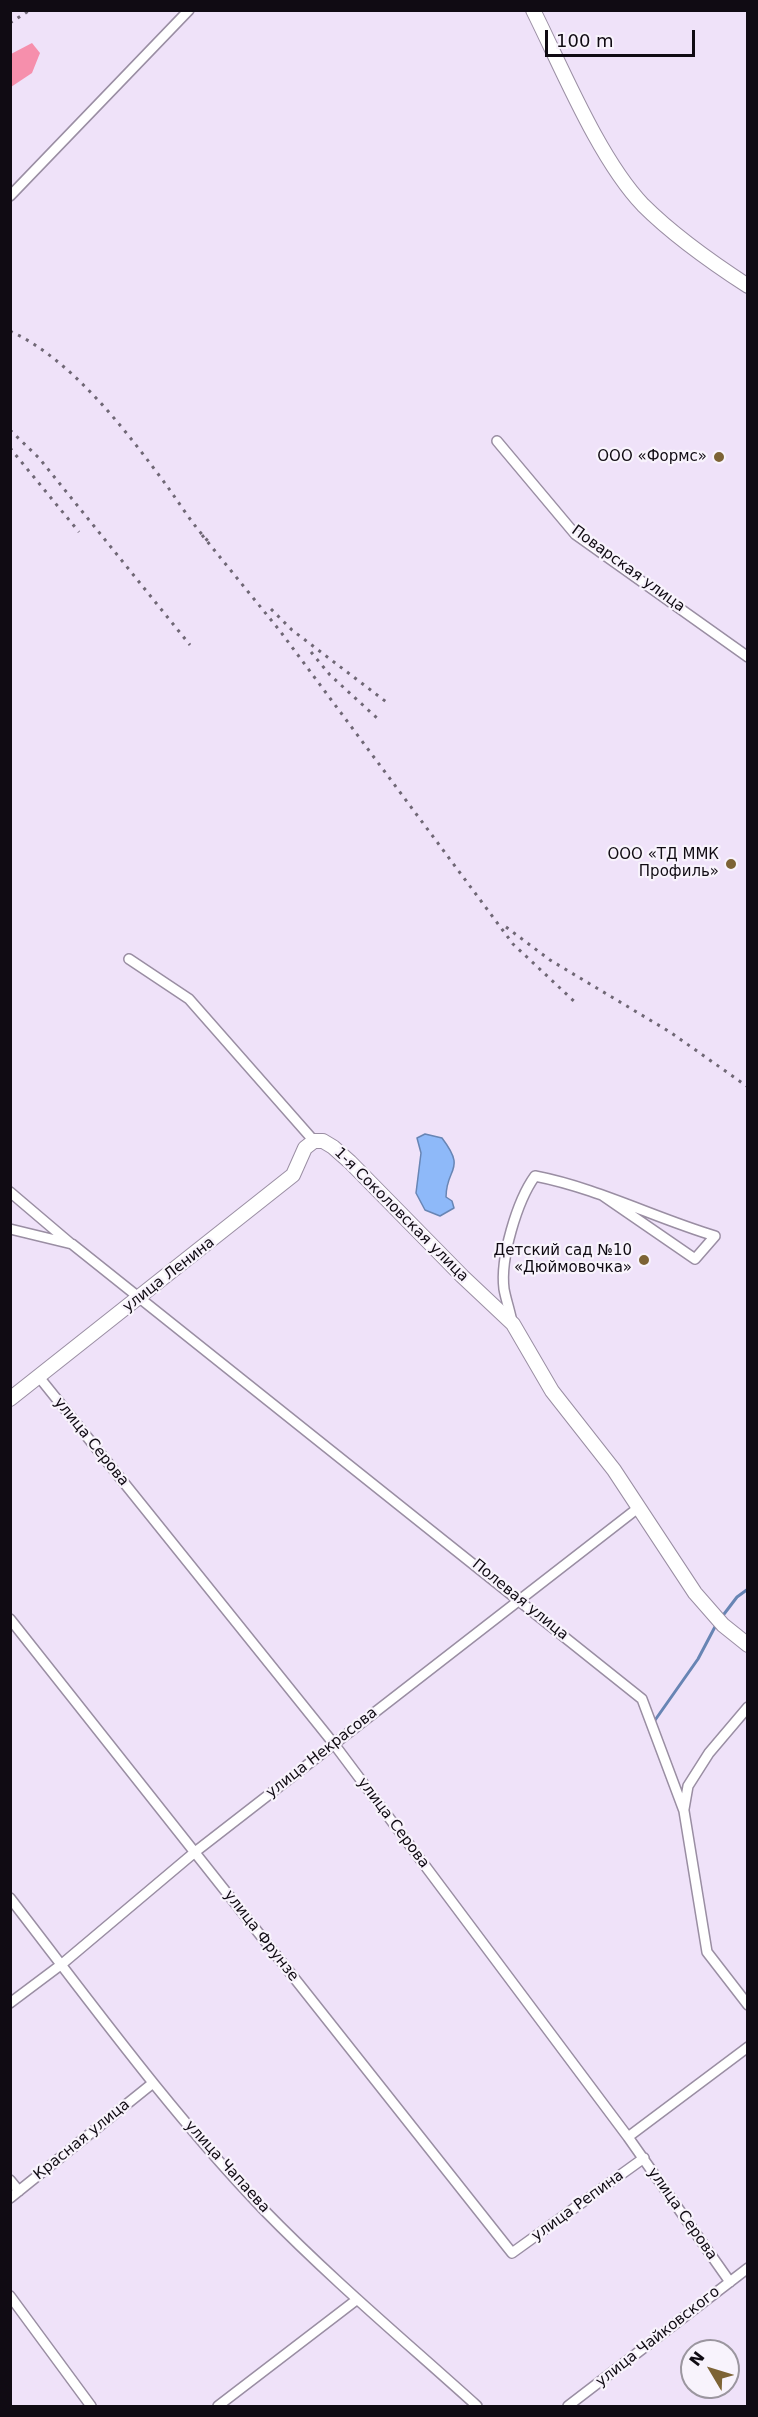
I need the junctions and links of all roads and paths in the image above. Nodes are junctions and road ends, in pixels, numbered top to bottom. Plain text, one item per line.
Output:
1 (189, 10) edge
2 (533, 10) edge
3 (10, 196) edge
4 (747, 286) edge
5 (497, 441) dead end
6 (747, 657) edge
7 (129, 959) dead end
8 (314, 1140) junction
9 (10, 1192) edge
10 (602, 1195) junction
11 (10, 1229) edge
12 (72, 1244) junction
13 (139, 1299) junction
14 (513, 1324) junction
15 (39, 1377) junction
16 (10, 1399) edge
17 (638, 1508) junction
18 (519, 1599) junction
19 (10, 1619) edge
20 (747, 1645) edge
21 (747, 1707) edge
22 (334, 1744) junction
23 (684, 1811) junction
24 (195, 1852) junction
25 (10, 1898) edge
26 (62, 1964) junction
27 (10, 2003) edge
28 (747, 2005) edge
29 (747, 2047) edge
30 (153, 2084) junction
31 (628, 2137) junction
32 (644, 2158) junction
33 (10, 2180) edge
34 (19, 2191) junction
35 (10, 2198) edge
36 (512, 2253) joint
37 (747, 2268) edge
38 (730, 2282) junction
39 (10, 2296) edge
40 (355, 2301) junction
41 (91, 2406) edge
42 (218, 2406) edge
43 (477, 2406) edge
44 (568, 2406) edge

1 - 3 street
2 - 4 street
5 - 6 street, Поварская улица
7 - 8 street, 1-я Соколовская улица
8 - 13 street, улица Ленина
8 - 14 street, 1-я Соколовская улица
9 - 12 street, Полевая улица
10 - 10 street
10 - 14 street
11 - 12 street
12 - 13 street, Полевая улица
13 - 15 street, улица Ленина
13 - 18 street, Полевая улица
14 - 17 street, 1-я Соколовская улица
15 - 16 street, улица Ленина
15 - 22 street, улица Серова
17 - 18 street, улица Некрасова
17 - 20 street, 1-я Соколовская улица
18 - 22 street, улица Некрасова
18 - 23 street, Полевая улица
19 - 24 street, улица Фрунзе
21 - 23 street
22 - 24 street, улица Некрасова
22 - 31 street, улица Серова
23 - 28 street, Полевая улица
24 - 26 street, улица Некрасова
24 - 36 street, улица Фрунзе
25 - 26 street, улица Чапаева
26 - 27 street, улица Некрасова
26 - 30 street, улица Чапаева
29 - 31 street
30 - 34 street, Красная улица
30 - 40 street, улица Чапаева
31 - 32 street, улица Серова
32 - 36 street, улица Репина
32 - 38 street, улица Серова
33 - 34 street
34 - 35 street, Красная улица
37 - 38 street, улица Чайковского
38 - 44 street, улица Чайковского
39 - 41 street
40 - 42 street
40 - 43 street, улица Чапаева

